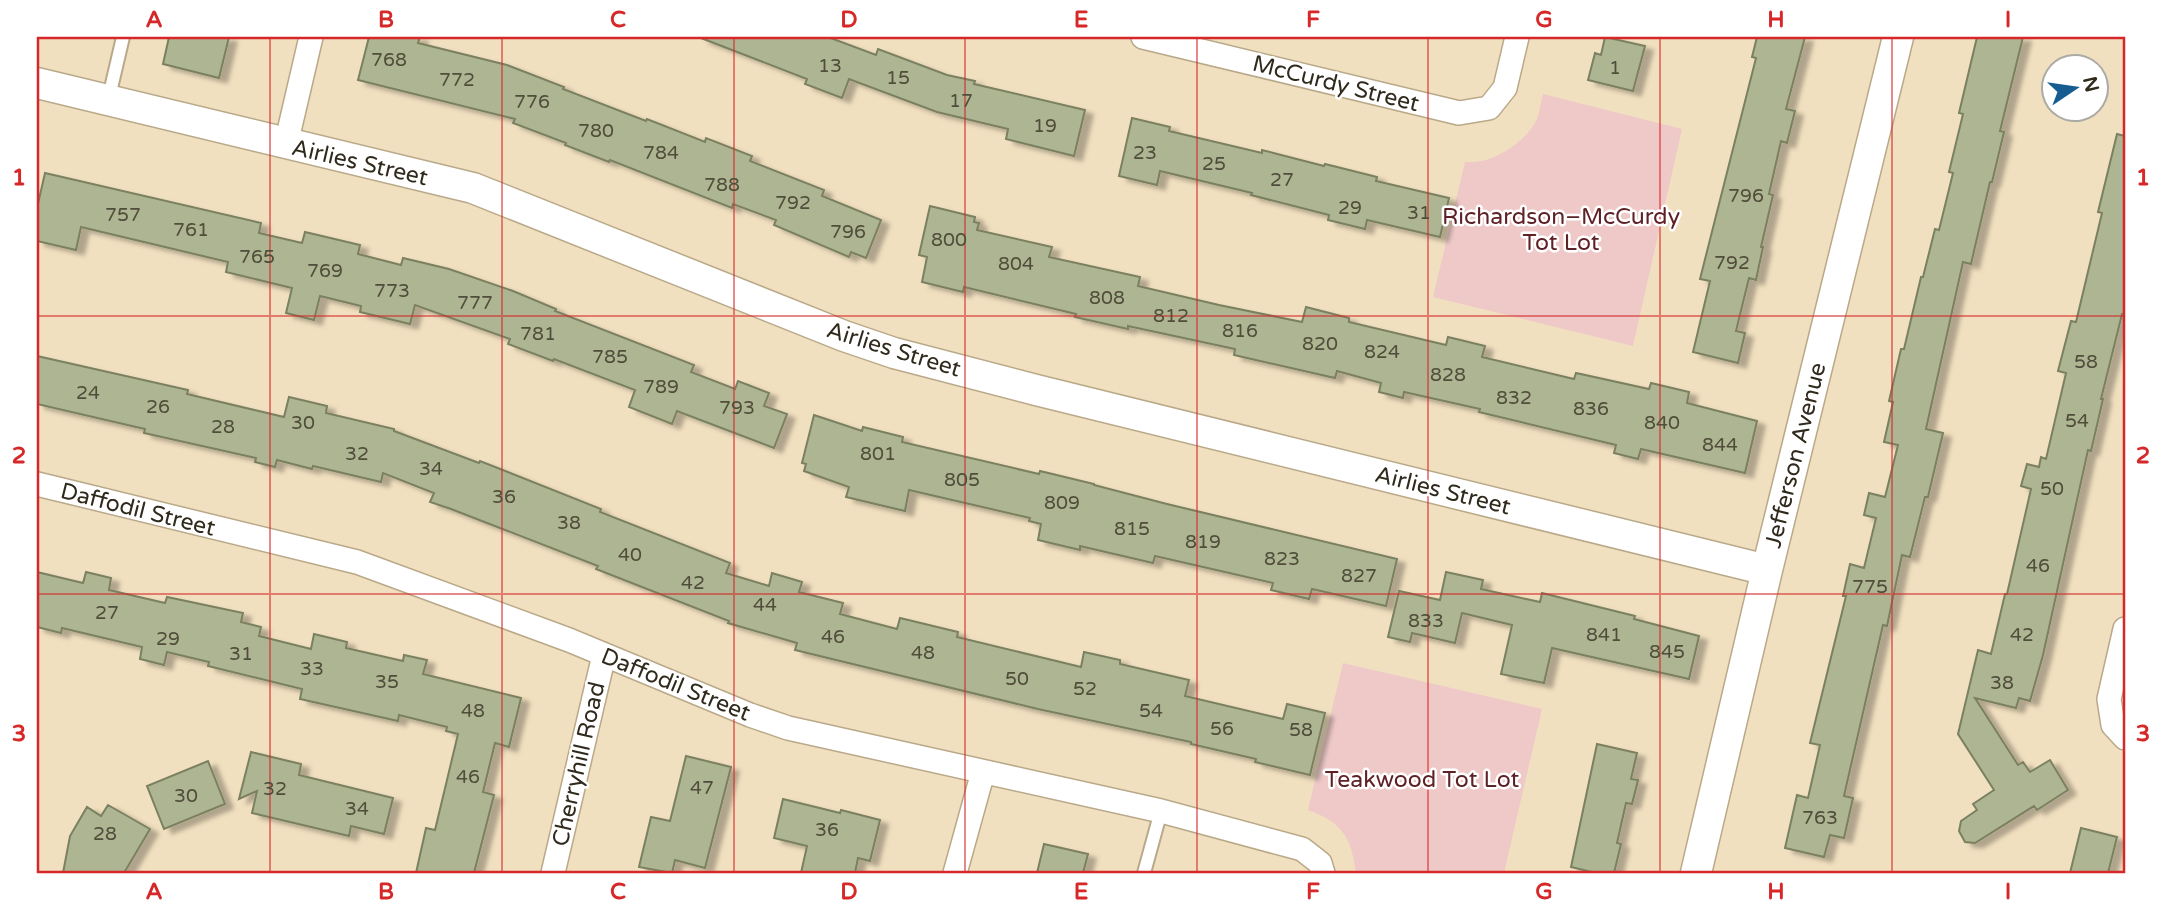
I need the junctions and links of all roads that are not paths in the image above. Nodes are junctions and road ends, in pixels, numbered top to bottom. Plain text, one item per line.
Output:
1 (123, 37) edge
2 (310, 37) edge
3 (1144, 37) edge
4 (1517, 37) edge
5 (1898, 37) edge
6 (37, 83) edge
7 (108, 100) junction
8 (286, 144) junction
9 (37, 484) edge
10 (1767, 570) junction
11 (2125, 629) edge
12 (604, 655) junction
13 (2125, 738) edge
14 (983, 772) junction
15 (1161, 811) junction
16 (1322, 868) edge
17 (553, 873) edge
18 (956, 873) edge
19 (1144, 873) edge
20 (1696, 873) edge

1 - 7 lane
2 - 8 street
3 - 4 street, McCurdy Street
5 - 10 street, Jefferson Avenue
6 - 7 street, Airlies Street
7 - 8 street, Airlies Street
8 - 10 street, Airlies Street
9 - 12 street, Daffodil Street
10 - 20 street, Jefferson Avenue
11 - 13 street
12 - 14 street, Daffodil Street
12 - 17 street, Cherryhill Road
14 - 15 street, Daffodil Street
14 - 18 street
15 - 16 street, Daffodil Street
15 - 19 lane

